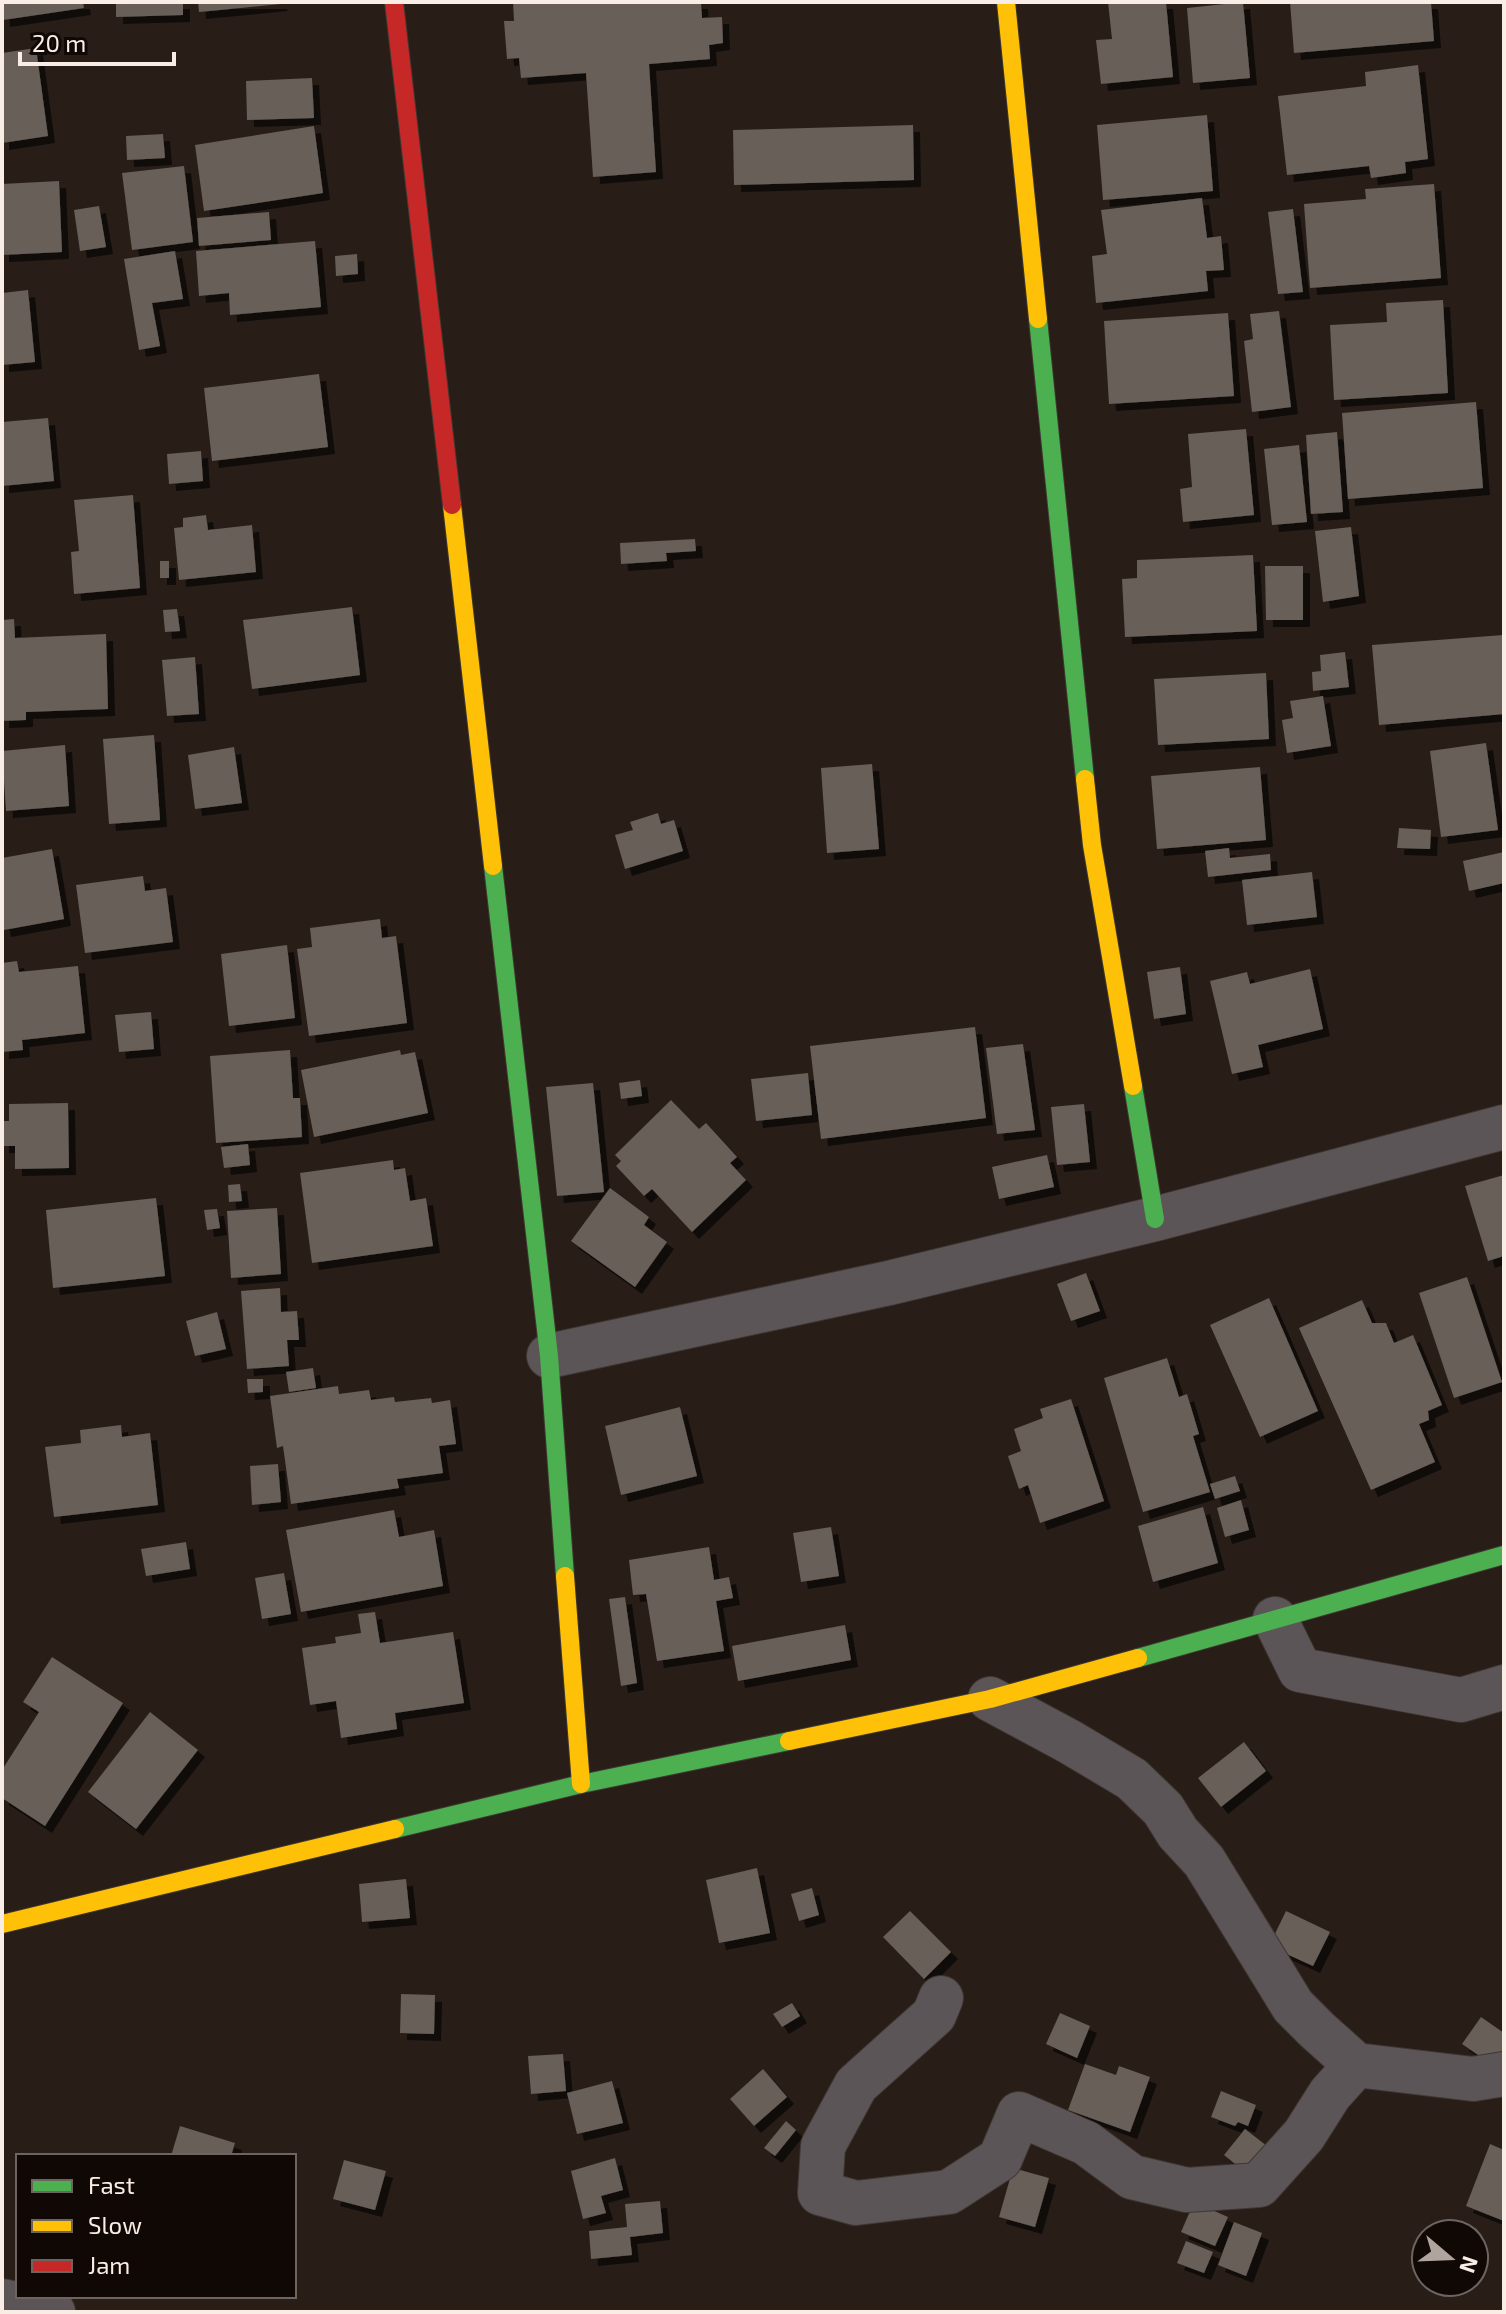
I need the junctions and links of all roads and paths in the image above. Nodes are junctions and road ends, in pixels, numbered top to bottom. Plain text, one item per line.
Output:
1 (394, 2) edge
2 (1006, 2) edge
3 (1504, 1127) edge
4 (1155, 1219) junction
5 (549, 1356) junction
6 (1504, 1555) edge
7 (1275, 1619) junction
8 (1504, 1687) edge
9 (990, 1699) junction
10 (581, 1784) junction
11 (2, 1924) edge
12 (941, 1998) dead end
13 (1356, 2065) junction
14 (1504, 2074) edge
15 (2, 2301) edge
16 (53, 2312) edge

1 - 5 street
2 - 4 street
3 - 4 street
4 - 5 street
5 - 10 street
6 - 7 street
7 - 8 street
7 - 9 street
9 - 10 street
9 - 13 street
10 - 11 street
12 - 13 street
13 - 14 street
15 - 16 street

